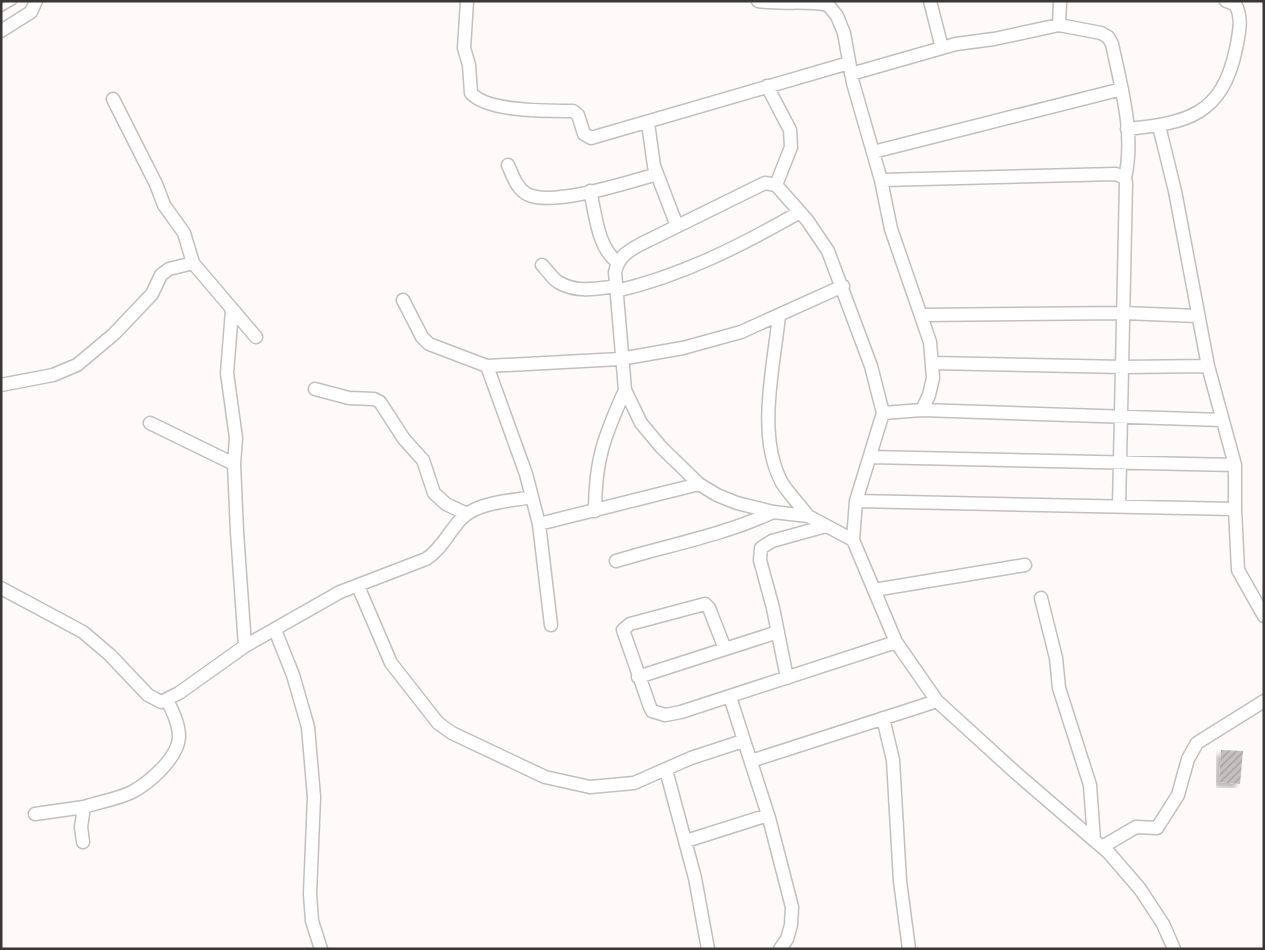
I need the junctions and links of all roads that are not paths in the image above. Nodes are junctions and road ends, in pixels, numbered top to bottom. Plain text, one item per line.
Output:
1 (13, 1) edge
2 (36, 1) edge
3 (467, 1) edge
4 (758, 1) edge
5 (930, 1) edge
6 (1060, 1) edge
7 (1226, 1) edge
8 (826, 3) edge
9 (1, 8) edge
10 (1059, 25) junction
11 (1, 31) edge
12 (942, 48) junction
13 (850, 69) junction
14 (767, 86) junction
15 (1122, 89) junction
16 (113, 99) dead end
17 (648, 123) junction
18 (1159, 126) junction
19 (1127, 129) junction
20 (873, 152) junction
21 (508, 165) dead end
22 (657, 174) junction
23 (1125, 178) junction
24 (881, 180) junction
25 (776, 185) junction
26 (590, 191) junction
27 (800, 212) junction
28 (677, 226) junction
29 (617, 262) junction
30 (194, 263) junction
31 (542, 264) dead end
32 (843, 286) junction
33 (616, 289) junction
34 (403, 300) dead end
35 (232, 311) junction
36 (1124, 313) junction
37 (922, 315) junction
38 (779, 316) junction
39 (1197, 316) junction
40 (256, 337) dead end
41 (620, 358) junction
42 (932, 362) junction
43 (487, 366) junction
44 (1208, 366) junction
45 (1124, 367) junction
46 (1, 385) edge
47 (315, 390) dead end
48 (625, 390) junction
49 (922, 410) junction
50 (882, 413) junction
51 (1123, 417) junction
52 (1222, 420) junction
53 (150, 423) dead end
54 (870, 457) junction
55 (1120, 463) junction
56 (234, 464) junction
57 (1235, 465) junction
58 (699, 484) junction
59 (532, 497) junction
60 (856, 502) junction
61 (1119, 506) junction
62 (1235, 509) junction
63 (595, 512) junction
64 (773, 512) junction
65 (467, 514) junction
66 (808, 516) junction
67 (539, 524) junction
68 (826, 526) junction
69 (853, 540) junction
70 (616, 560) dead end
71 (1025, 565) dead end
72 (358, 586) junction
73 (1, 588) edge
74 (874, 590) junction
75 (1041, 598) dead end
76 (1264, 616) edge
77 (551, 625) dead end
78 (275, 630) junction
79 (778, 632) junction
80 (896, 642) junction
81 (245, 646) junction
82 (725, 649) junction
83 (638, 677) junction
84 (787, 678) junction
85 (730, 697) junction
86 (167, 700) junction
87 (937, 701) junction
88 (1264, 701) edge
89 (883, 718) junction
90 (743, 741) junction
91 (751, 761) junction
92 (666, 770) junction
93 (84, 807) junction
94 (35, 814) dead end
95 (768, 815) junction
96 (686, 841) junction
97 (83, 842) dead end
98 (1098, 843) junction
99 (321, 949) edge
100 (708, 949) edge
101 (780, 949) edge
102 (909, 949) edge
103 (1174, 949) edge

1 - 9 lane
2 - 11 street
3 - 17 street
4 - 8 street
5 - 12 street
6 - 10 street
7 - 18 street
8 - 13 street
10 - 12 street
10 - 15 street
12 - 13 street
13 - 14 street
13 - 20 street
14 - 17 street
14 - 25 street
15 - 19 street
15 - 20 street
16 - 30 street
17 - 22 street
18 - 19 street
18 - 39 street
19 - 23 street
20 - 24 street
21 - 26 street
22 - 26 street
22 - 28 street
23 - 24 street
23 - 36 street
24 - 37 street
25 - 27 street
25 - 28 street
26 - 29 street
27 - 32 street
27 - 33 street
28 - 29 street
29 - 33 street
30 - 35 street
30 - 46 street
31 - 33 street
32 - 38 street
32 - 50 street
33 - 41 street
34 - 43 street
35 - 40 street
35 - 56 street
36 - 37 street
36 - 39 street
36 - 45 street
37 - 42 street
38 - 41 street
38 - 66 street
39 - 44 street
41 - 43 street
41 - 48 street
42 - 45 street
42 - 49 street
43 - 59 street
44 - 45 street
44 - 52 street
45 - 51 street
47 - 65 street
48 - 58 street
48 - 63 street
49 - 50 street
49 - 51 street
50 - 54 street
51 - 52 street
51 - 55 street
52 - 57 street
53 - 56 street
54 - 55 street
54 - 60 street
55 - 57 street
55 - 61 street
56 - 81 street
57 - 62 street
58 - 63 street
58 - 64 street
59 - 65 street
59 - 67 street
60 - 61 street
60 - 69 street
61 - 62 street
62 - 76 street
63 - 67 street
64 - 66 street
64 - 70 street
65 - 72 street
66 - 68 street
67 - 77 street
68 - 69 street
68 - 79 street
69 - 74 street
71 - 74 street
72 - 78 street
72 - 92 street
73 - 86 street
74 - 80 street
75 - 98 street
78 - 81 street
78 - 99 street
79 - 82 street
79 - 84 street
80 - 84 street
80 - 87 street
81 - 86 street
82 - 83 street
82 - 83 street
83 - 85 street
84 - 85 street
85 - 90 street
86 - 93 street
87 - 89 street
87 - 98 street
88 - 98 street
89 - 91 street
89 - 102 street
90 - 91 street
90 - 92 street
91 - 95 street
92 - 96 street
93 - 94 street
93 - 97 street
95 - 96 street
95 - 101 street
96 - 100 street
98 - 103 street

